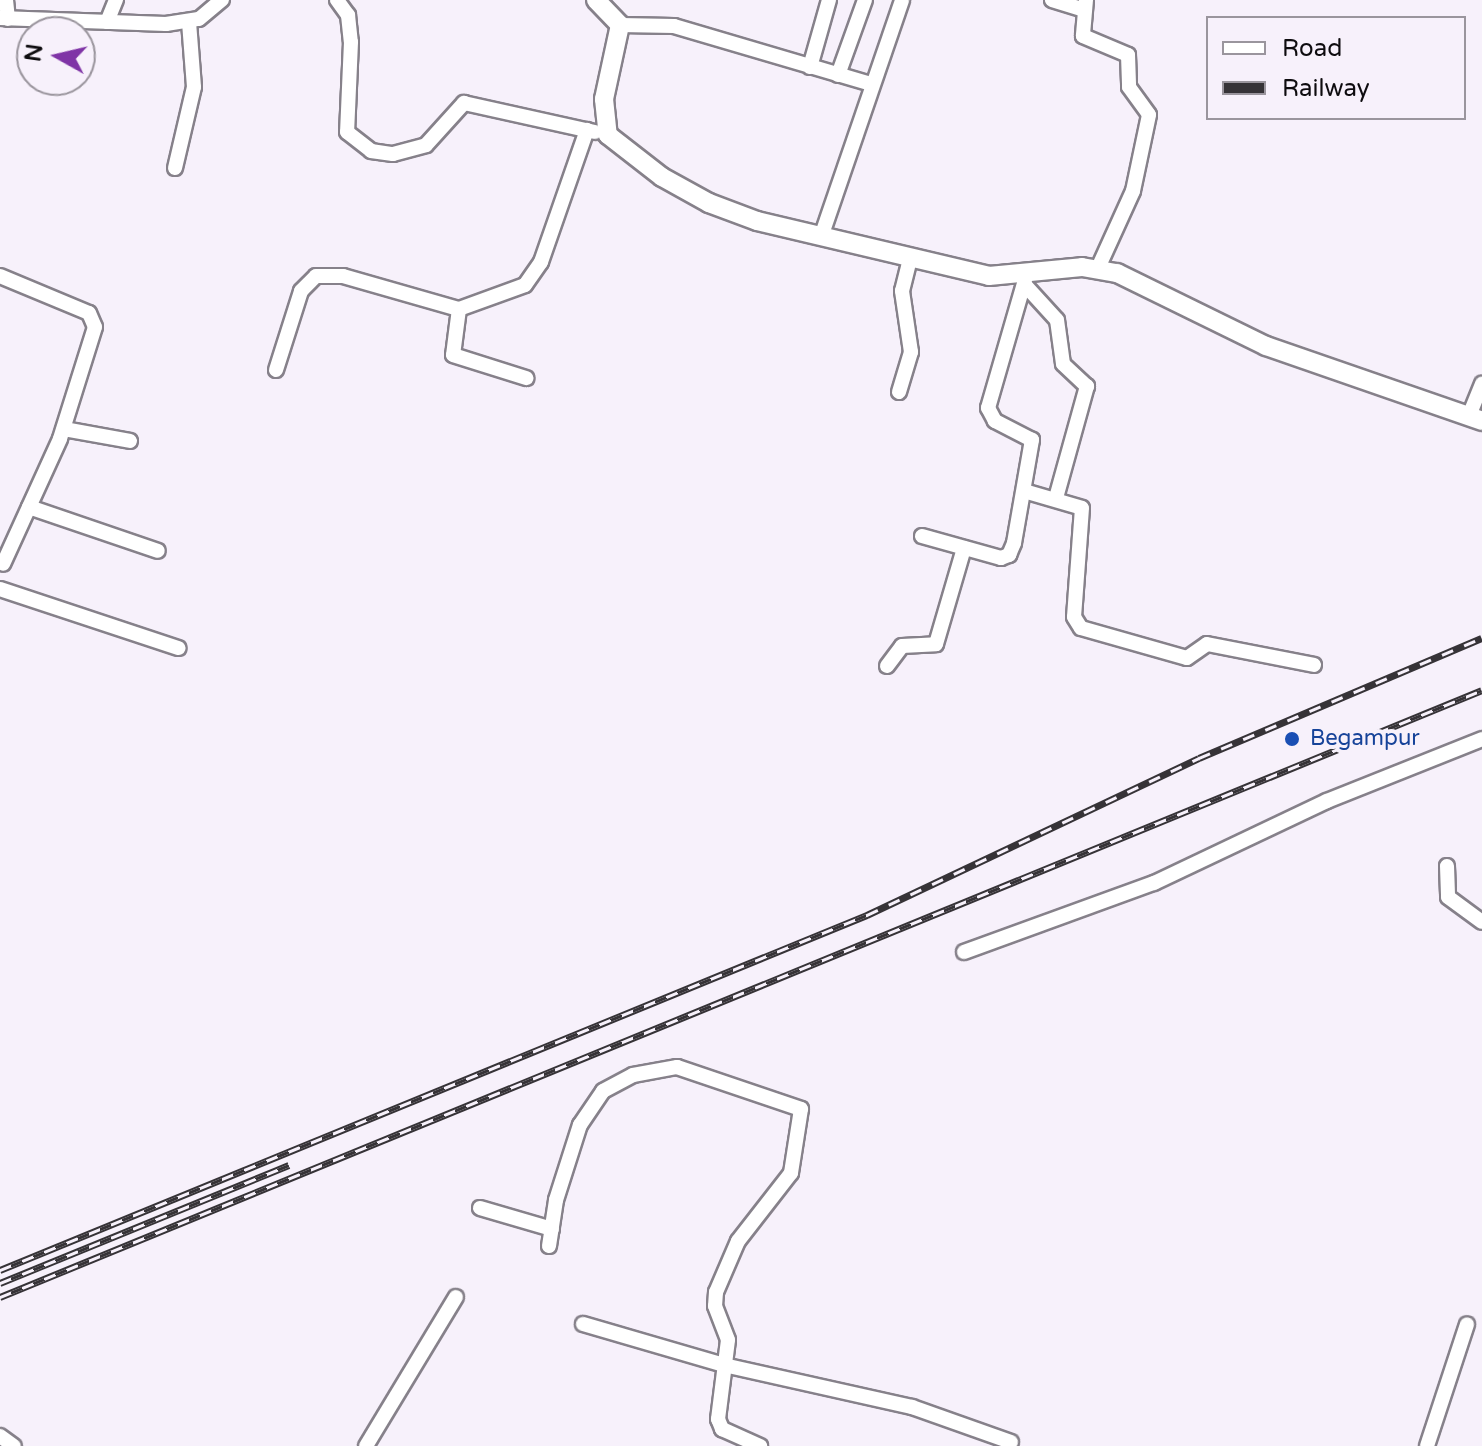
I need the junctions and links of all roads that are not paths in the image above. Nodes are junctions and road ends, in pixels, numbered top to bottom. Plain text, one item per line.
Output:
1 (6, 0) edge
2 (116, 0) edge
3 (222, 0) edge
4 (337, 0) edge
5 (596, 0) edge
6 (829, 0) edge
7 (865, 0) edge
8 (902, 0) edge
9 (1052, 0) edge
10 (1085, 5) edge
11 (4, 18) edge
12 (107, 22) junction
13 (189, 22) junction
14 (620, 25) junction
15 (810, 67) junction
16 (838, 75) junction
17 (871, 84) junction
18 (587, 130) junction
19 (608, 135) junction
20 (175, 168) dead end
21 (821, 237) junction
22 (910, 258) junction
23 (1098, 268) junction
24 (0, 276) edge
25 (1025, 280) junction
26 (459, 309) junction
27 (276, 370) dead end
28 (526, 378) dead end
29 (1482, 383) edge
30 (899, 392) dead end
31 (1475, 419) edge
32 (64, 429) junction
33 (130, 441) dead end
34 (1024, 491) junction
35 (1056, 498) junction
36 (29, 507) junction
37 (922, 536) dead end
38 (964, 548) junction
39 (158, 551) dead end
40 (2, 562) edge
41 (0, 588) edge
42 (178, 648) dead end
43 (1314, 665) dead end
44 (887, 666) dead end
45 (1482, 739) edge
46 (1447, 866) dead end
47 (1482, 922) edge
48 (964, 952) dead end
49 (480, 1208) dead end
50 (552, 1229) junction
51 (549, 1246) dead end
52 (456, 1297) dead end
53 (583, 1324) dead end
54 (1467, 1324) dead end
55 (724, 1365) junction
56 (0, 1436) edge
57 (1011, 1442) dead end
58 (14, 1446) edge
59 (366, 1446) edge
60 (760, 1446) edge
61 (1427, 1446) edge

1 - 11 street
2 - 12 street
3 - 13 street
4 - 18 street
5 - 14 main road
6 - 15 street
7 - 16 street
8 - 17 street
9 - 10 street
10 - 23 street
11 - 12 street
12 - 13 street
13 - 20 street
14 - 15 street
14 - 19 main road
15 - 16 street
16 - 17 street
17 - 21 street
18 - 19 street
18 - 26 street
19 - 21 main road
21 - 22 main road
22 - 25 main road
22 - 30 street
23 - 25 main road
23 - 31 main road
24 - 32 street
25 - 34 street
25 - 35 street
26 - 27 street
26 - 28 street
29 - 31 street
32 - 33 street
32 - 36 street
34 - 35 street
34 - 38 street
35 - 43 street
36 - 39 street
36 - 40 street
37 - 38 street
38 - 44 street
40 - 41 street
41 - 42 street
45 - 48 street
46 - 47 street
49 - 50 street
50 - 51 street
50 - 55 street
52 - 59 street
53 - 55 street
54 - 61 street
55 - 57 street
55 - 60 street
56 - 58 street

